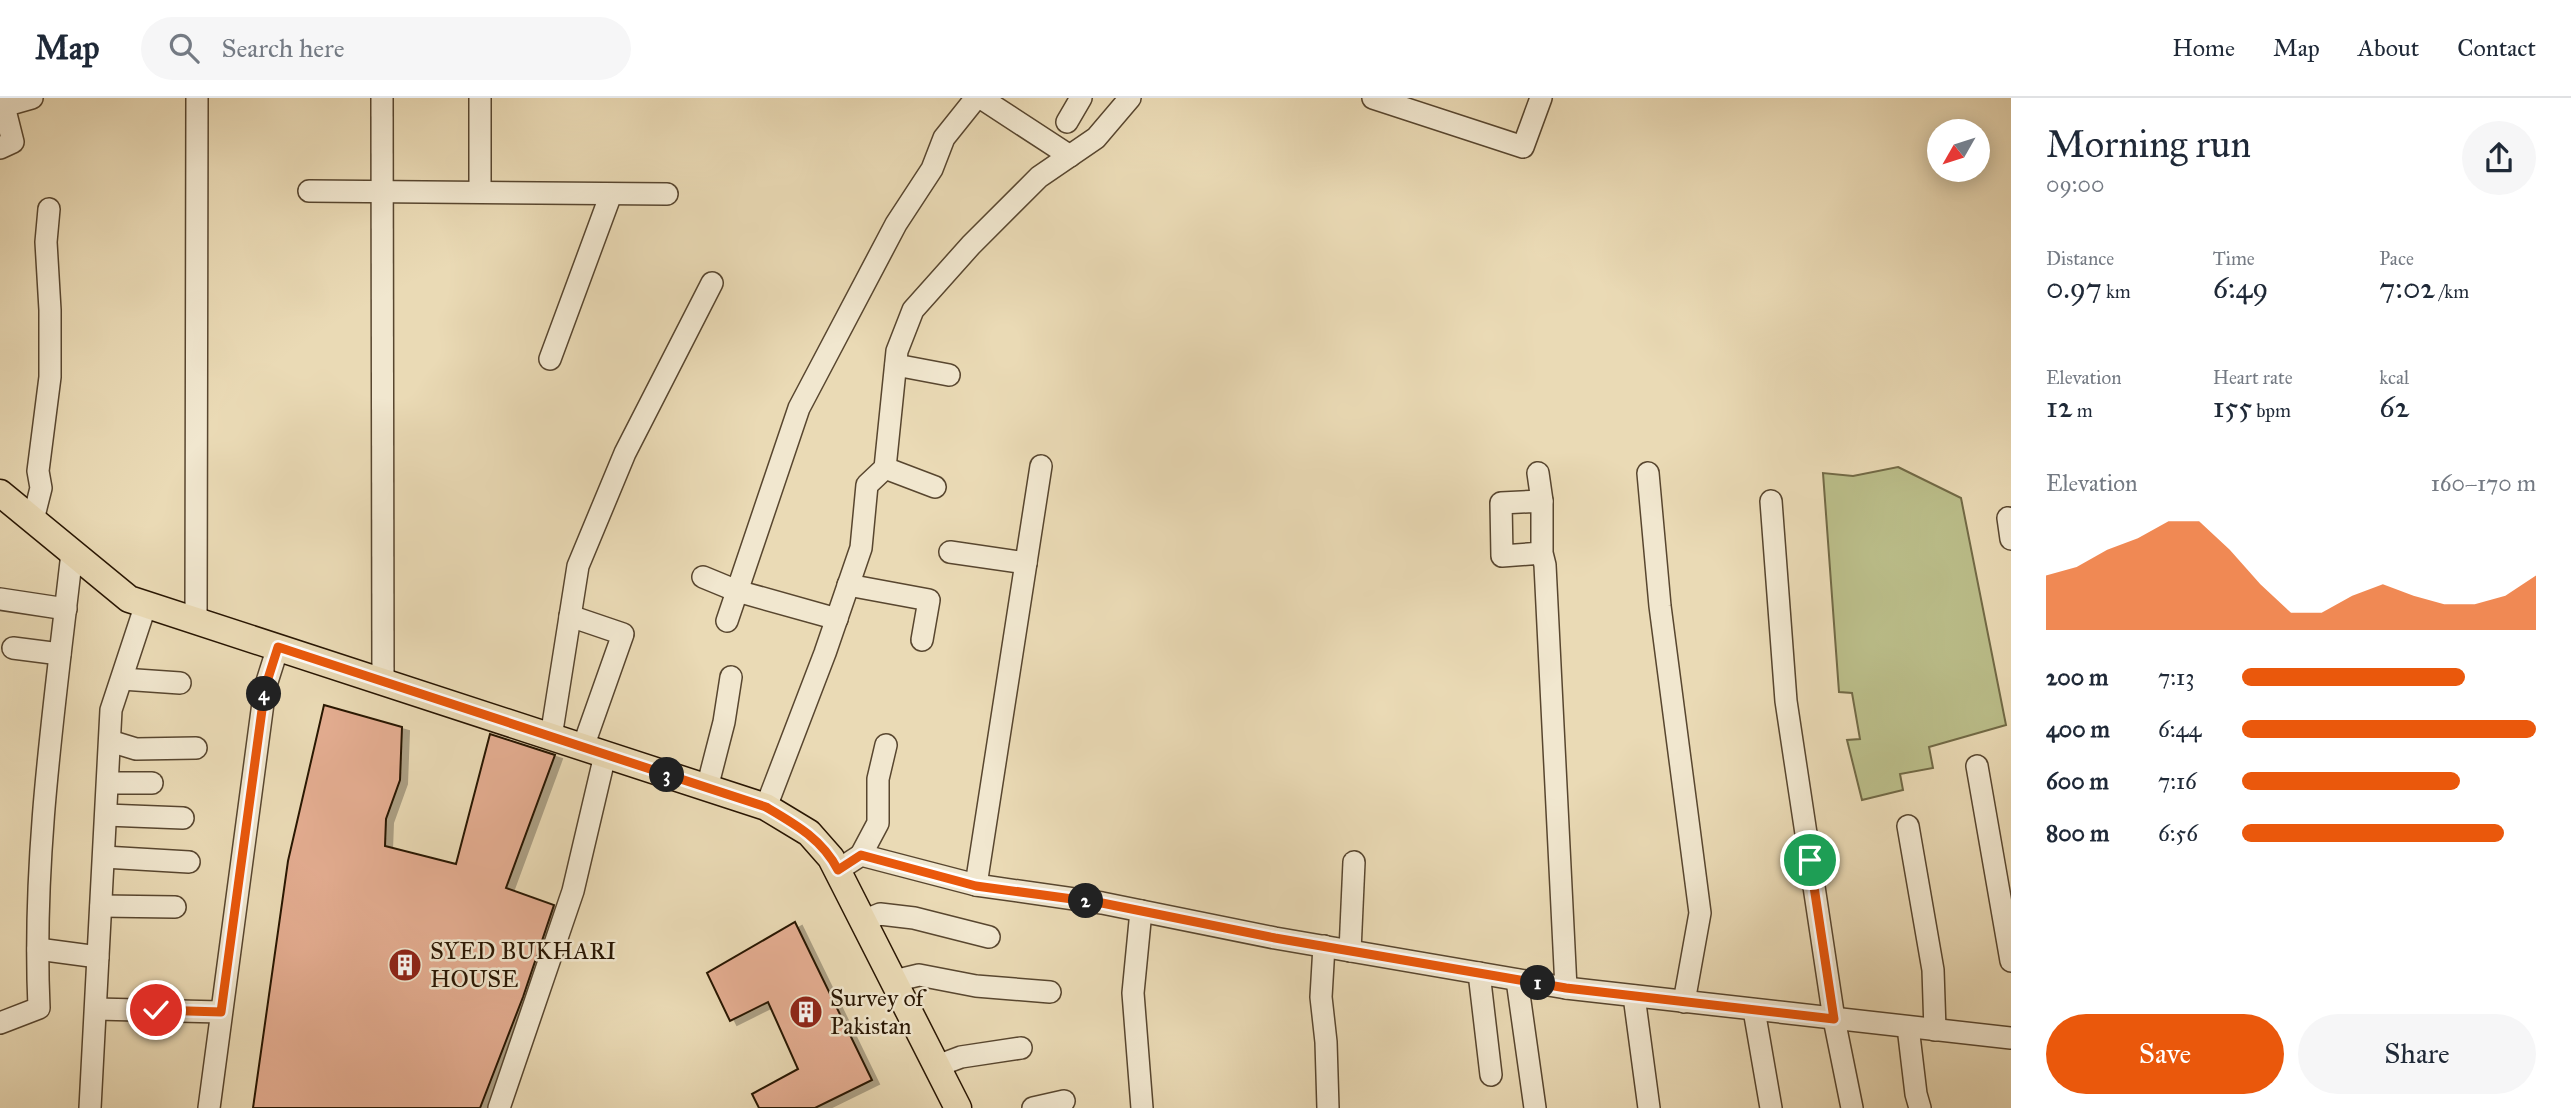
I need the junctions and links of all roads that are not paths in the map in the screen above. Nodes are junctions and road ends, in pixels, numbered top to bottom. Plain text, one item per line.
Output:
1 (32, 98) edge
2 (197, 98) edge
3 (382, 98) edge
4 (480, 98) edge
5 (975, 98) edge
6 (981, 98) edge
7 (1081, 98) edge
8 (1130, 98) edge
9 (1373, 98) edge
10 (1541, 98) edge
11 (1067, 122) dead end
12 (0, 148) edge
13 (1070, 156) junction
14 (309, 191) dead end
15 (382, 192) junction
16 (480, 192) junction
17 (611, 194) junction
18 (667, 194) dead end
19 (49, 209) dead end
20 (712, 283) dead end
21 (550, 359) dead end
22 (895, 365) junction
23 (949, 374) dead end
24 (1041, 466) dead end
25 (885, 468) junction
26 (1538, 473) dead end
27 (1648, 473) dead end
28 (935, 487) dead end
29 (0, 493) edge
30 (1771, 501) dead end
31 (1542, 502) junction
32 (33, 520) junction
33 (72, 552) junction
34 (950, 552) dead end
35 (1542, 553) junction
36 (1026, 563) junction
37 (703, 576) dead end
38 (848, 584) junction
39 (737, 591) junction
40 (0, 599) edge
41 (146, 604) junction
42 (66, 609) junction
43 (570, 616) junction
44 (837, 619) junction
45 (197, 621) junction
46 (727, 621) dead end
47 (922, 640) dead end
48 (278, 647) junction
49 (12, 648) dead end
50 (60, 654) junction
51 (731, 677) dead end
52 (122, 679) junction
53 (383, 682) junction
54 (180, 683) dead end
55 (551, 737) junction
56 (110, 741) junction
57 (886, 745) dead end
58 (196, 748) dead end
59 (594, 751) junction
60 (1977, 766) dead end
61 (108, 783) junction
62 (152, 783) dead end
63 (707, 788) junction
64 (766, 807) junction
65 (106, 815) junction
66 (183, 818) dead end
67 (1908, 826) dead end
68 (861, 855) junction
69 (104, 857) junction
70 (190, 862) dead end
71 (1354, 862) dead end
72 (838, 870) junction
73 (976, 886) junction
74 (101, 906) junction
75 (175, 907) dead end
76 (1140, 911) junction
77 (863, 921) junction
78 (989, 937) dead end
79 (1324, 946) junction
80 (38, 949) junction
81 (1350, 951) junction
82 (98, 957) junction
83 (2011, 961) edge
84 (1479, 973) junction
85 (1517, 980) junction
86 (894, 981) junction
87 (1566, 988) junction
88 (1050, 992) dead end
89 (1634, 996) junction
90 (1684, 1002) junction
91 (96, 1009) junction
92 (1754, 1010) junction
93 (221, 1012) junction
94 (1834, 1019) junction
95 (0, 1023) edge
96 (1908, 1027) junction
97 (1935, 1030) junction
98 (2011, 1038) edge
99 (1021, 1048) dead end
100 (937, 1066) junction
101 (1491, 1075) dead end
102 (1064, 1101) dead end
103 (90, 1108) edge
104 (209, 1108) edge
105 (499, 1108) edge
106 (958, 1108) edge
107 (1033, 1108) edge
108 (1142, 1108) edge
109 (1328, 1108) edge
110 (1535, 1108) edge
111 (1649, 1108) edge
112 (1771, 1108) edge
113 (1852, 1108) edge
114 (1920, 1108) edge

1 - 12 street
2 - 45 street
3 - 15 street
4 - 16 street
5 - 39 street
6 - 13 street
7 - 11 street
8 - 13 street
9 - 10 street
13 - 22 street
14 - 15 street
15 - 16 street
15 - 53 street
16 - 17 street
17 - 18 street
17 - 21 street
19 - 32 street
20 - 43 street
22 - 23 street
22 - 25 street
24 - 36 street
25 - 28 street
25 - 38 street
26 - 31 street
27 - 90 street
29 - 32 main road
30 - 94 street
31 - 35 street
31 - 35 street
32 - 33 main road
33 - 41 main road
33 - 42 street
34 - 36 street
35 - 87 street
36 - 73 street
37 - 39 street
38 - 44 street
38 - 47 street
39 - 44 street
39 - 46 street
40 - 42 street
41 - 45 main road
41 - 52 street
42 - 50 street
43 - 55 street
43 - 59 street
44 - 64 street
45 - 48 main road
48 - 53 main road
48 - 93 street
49 - 50 street
50 - 80 street
51 - 63 street
52 - 54 street
52 - 56 street
53 - 55 main road
55 - 59 main road
56 - 58 street
56 - 61 street
57 - 68 street
59 - 63 main road
59 - 105 street
60 - 83 street
61 - 62 street
61 - 65 street
63 - 64 main road
64 - 72 main road
65 - 66 street
65 - 69 street
67 - 97 street
68 - 72 street
68 - 73 street
69 - 70 street
69 - 74 street
71 - 81 street
72 - 77 main road
73 - 76 street
74 - 75 street
74 - 82 street
76 - 79 street
76 - 108 street
77 - 78 street
77 - 86 main road
79 - 81 street
79 - 109 street
80 - 82 street
80 - 95 street
81 - 84 street
82 - 91 street
84 - 85 street
84 - 101 street
85 - 87 street
85 - 110 street
86 - 88 street
86 - 100 main road
87 - 89 street
89 - 90 street
89 - 111 street
90 - 92 street
91 - 93 street
91 - 103 street
92 - 94 street
92 - 112 street
93 - 104 street
94 - 96 street
94 - 113 street
96 - 97 street
96 - 114 street
97 - 98 street
99 - 100 street
100 - 106 main road
102 - 107 street

